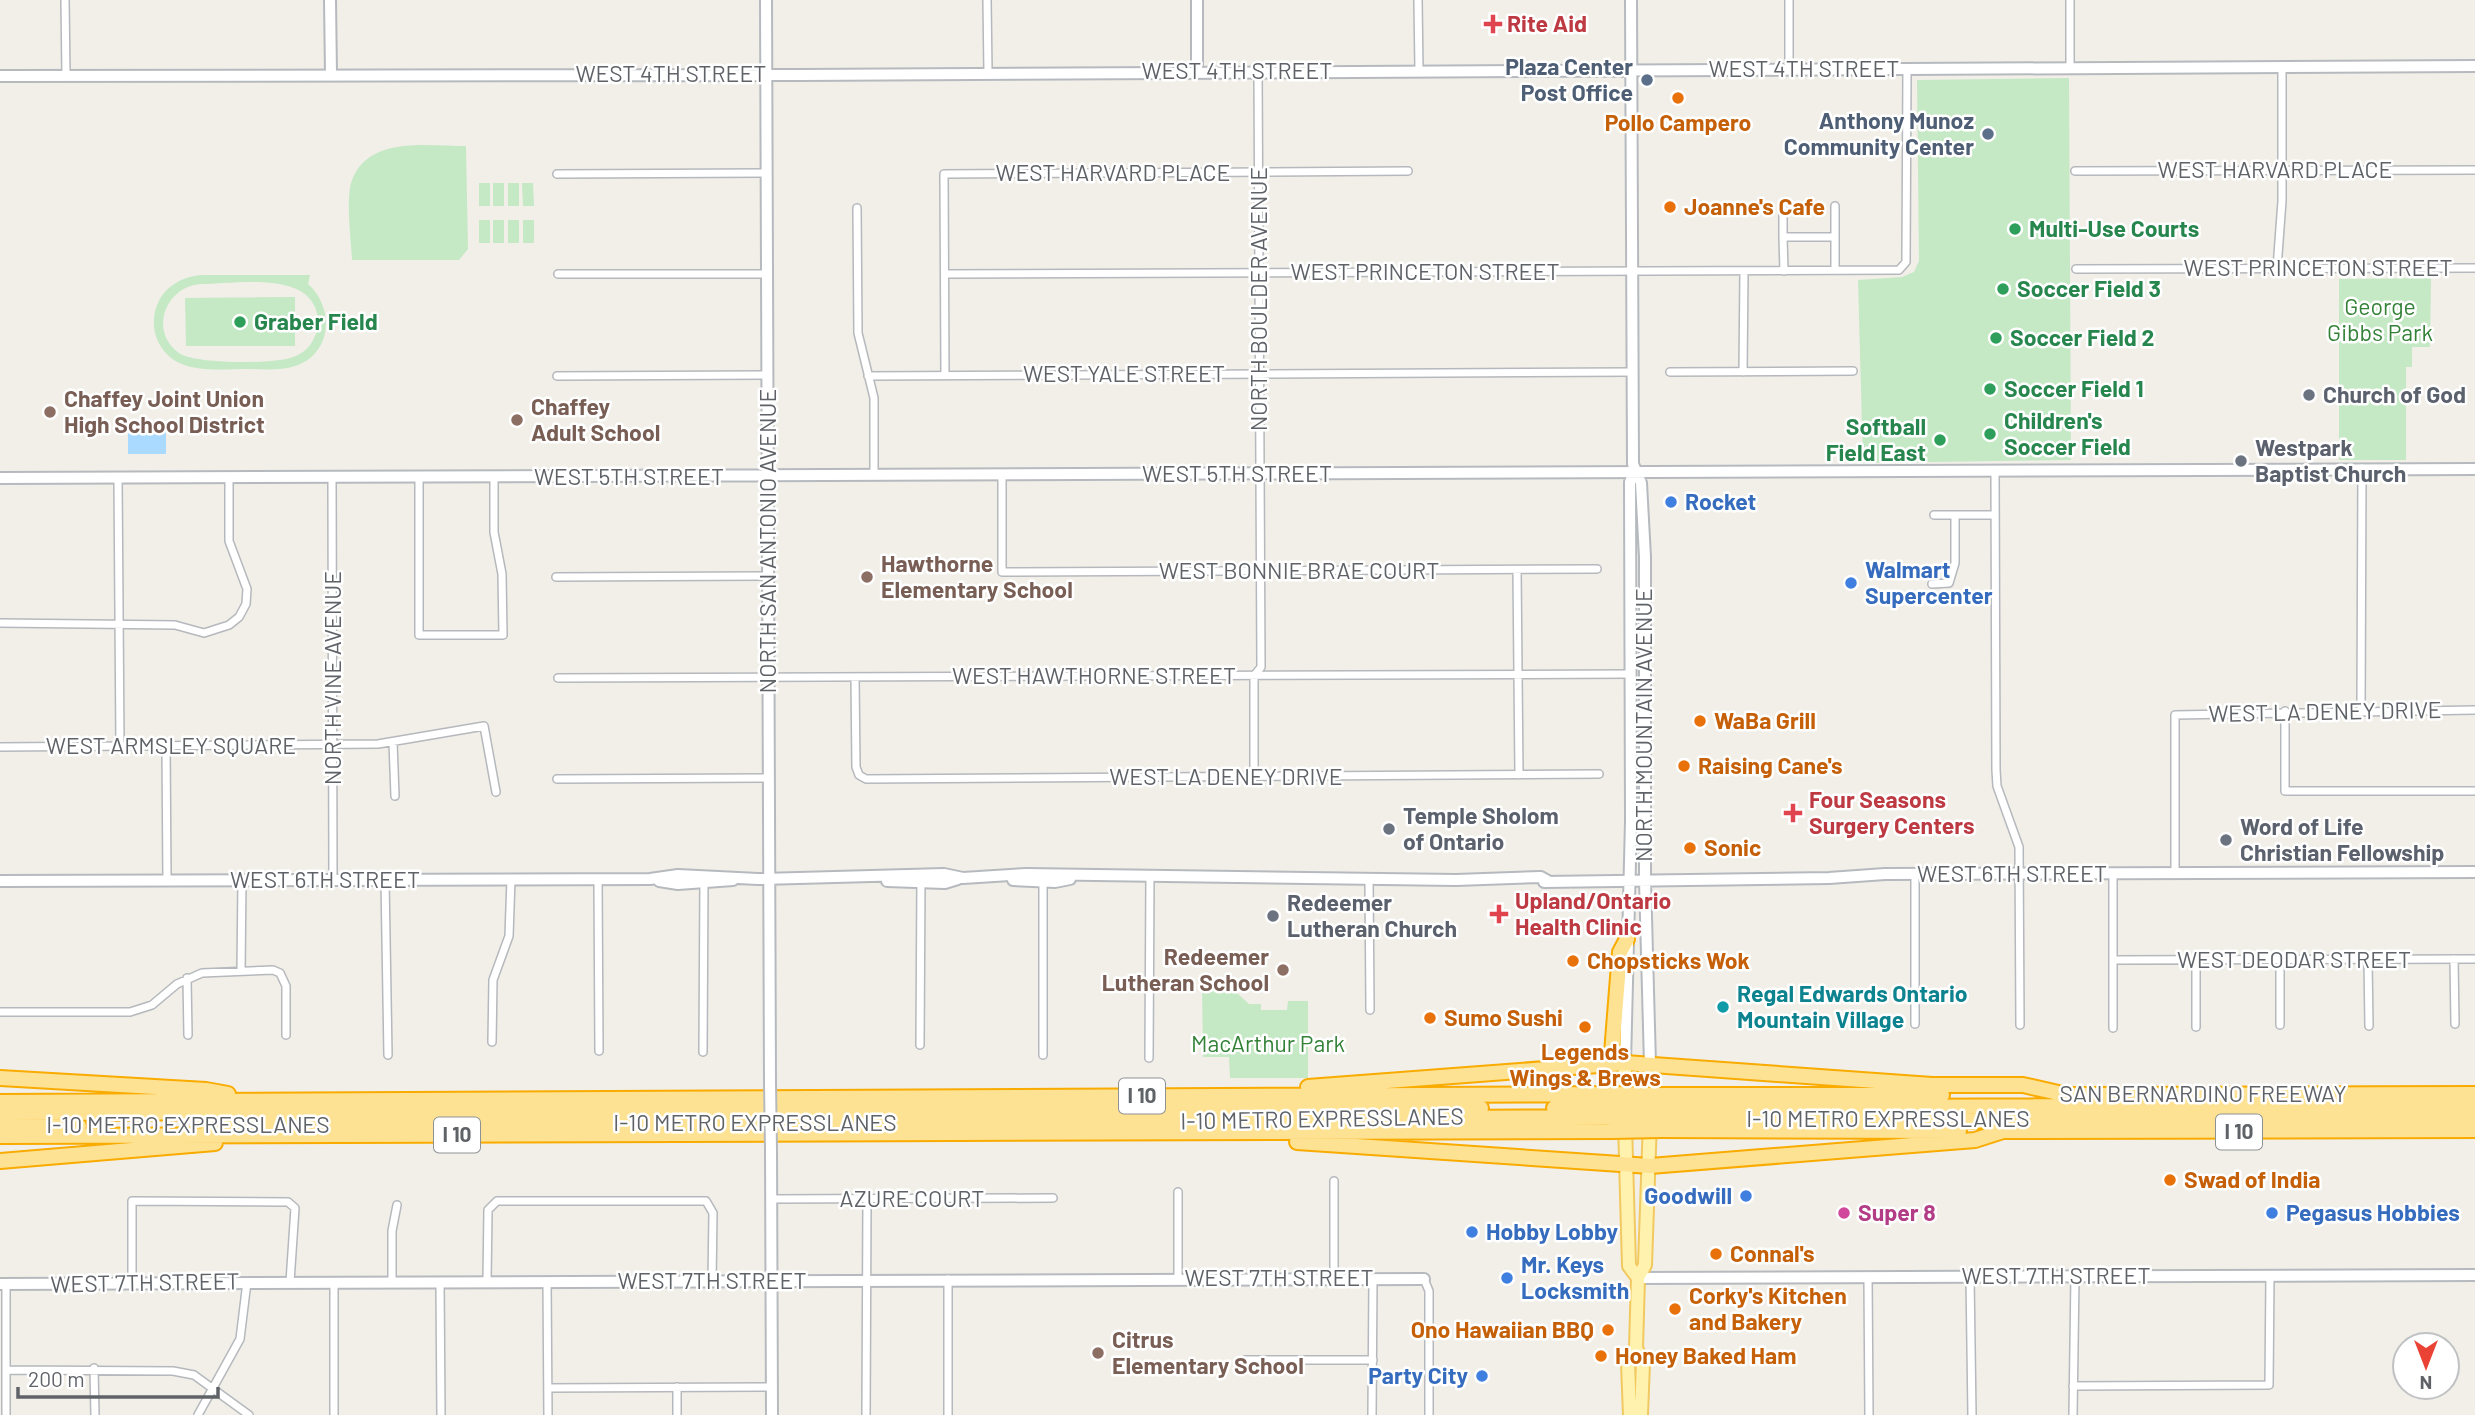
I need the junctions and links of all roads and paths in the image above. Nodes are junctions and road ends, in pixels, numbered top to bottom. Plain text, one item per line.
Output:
1 (65, 0) edge
2 (330, 0) edge
3 (766, 0) edge
4 (987, 0) edge
5 (1197, 0) edge
6 (1418, 0) edge
7 (1631, 0) edge
8 (1788, 0) edge
9 (2070, 0) edge
10 (2282, 66) junction
11 (2475, 66) edge
12 (2070, 68) junction
13 (1632, 69) junction
14 (1789, 69) junction
15 (1907, 69) junction
16 (1419, 70) junction
17 (1258, 71) junction
18 (988, 72) junction
19 (1197, 72) junction
20 (767, 74) junction
21 (66, 75) junction
22 (331, 75) junction
23 (0, 76) edge
24 (2282, 170) junction
25 (2475, 170) edge
26 (1408, 171) dead end
27 (2075, 171) dead end
28 (1259, 172) junction
29 (767, 173) junction
30 (557, 174) dead end
31 (1783, 204) dead end
32 (1835, 206) dead end
33 (857, 208) dead end
34 (1783, 237) junction
35 (1834, 237) junction
36 (2277, 268) junction
37 (2475, 268) edge
38 (2076, 269) dead end
39 (1835, 270) junction
40 (1632, 271) junction
41 (1744, 271) junction
42 (1784, 271) junction
43 (1259, 272) junction
44 (558, 274) dead end
45 (767, 274) junction
46 (945, 274) junction
47 (1853, 371) dead end
48 (1633, 372) junction
49 (1670, 372) dead end
50 (1743, 372) junction
51 (1258, 374) junction
52 (767, 375) junction
53 (945, 375) junction
54 (557, 376) dead end
55 (868, 376) junction
56 (2362, 468) junction
57 (2475, 469) edge
58 (1995, 471) junction
59 (1634, 472) junction
60 (1261, 474) junction
61 (874, 475) junction
62 (768, 476) junction
63 (1002, 476) junction
64 (118, 477) junction
65 (229, 477) junction
66 (332, 477) junction
67 (494, 477) junction
68 (0, 478) edge
69 (419, 478) junction
70 (1934, 515) dead end
71 (1955, 515) junction
72 (1995, 515) junction
73 (1517, 569) junction
74 (1597, 569) dead end
75 (1261, 571) junction
76 (768, 576) junction
77 (556, 577) dead end
78 (1932, 584) dead end
79 (0, 623) edge
80 (119, 623) junction
81 (1630, 669) junction
82 (1518, 674) junction
83 (1644, 674) junction
84 (1254, 676) junction
85 (855, 677) junction
86 (558, 678) dead end
87 (768, 678) junction
88 (1630, 692) junction
89 (2361, 710) junction
90 (2475, 710) edge
91 (2285, 711) junction
92 (393, 742) junction
93 (333, 745) junction
94 (120, 746) junction
95 (166, 746) junction
96 (0, 747) edge
97 (1599, 774) dead end
98 (1519, 775) junction
99 (1254, 777) junction
100 (769, 778) junction
101 (557, 779) dead end
102 (2475, 791) edge
103 (496, 792) dead end
104 (395, 796) dead end
105 (2475, 872) edge
106 (2113, 873) junction
107 (2175, 873) junction
108 (1914, 874) junction
109 (2020, 874) junction
110 (1076, 877) junction
111 (1369, 877) junction
112 (921, 878) junction
113 (998, 878) junction
114 (1150, 878) junction
115 (512, 879) junction
116 (598, 879) junction
117 (769, 879) junction
118 (167, 880) junction
119 (242, 880) junction
120 (333, 880) junction
121 (385, 880) junction
122 (704, 880) junction
123 (1629, 880) junction
124 (1645, 880) junction
125 (0, 881) edge
126 (1043, 882) junction
127 (1627, 939) junction
128 (2454, 959) junction
129 (2475, 959) edge
130 (2113, 960) junction
131 (2196, 960) junction
132 (2280, 960) junction
133 (2368, 960) junction
134 (241, 971) junction
135 (187, 978) junction
136 (1370, 1010) dead end
137 (0, 1012) edge
138 (1915, 1024) dead end
139 (2455, 1024) dead end
140 (2020, 1025) dead end
141 (2280, 1025) dead end
142 (2369, 1026) dead end
143 (2196, 1027) dead end
144 (2113, 1028) dead end
145 (188, 1035) dead end
146 (286, 1035) dead end
147 (492, 1042) dead end
148 (920, 1045) dead end
149 (599, 1051) dead end
150 (703, 1052) dead end
151 (388, 1055) dead end
152 (1043, 1055) dead end
153 (1149, 1058) dead end
154 (1625, 1063) junction
155 (1650, 1064) junction
156 (1591, 1065) junction
157 (0, 1078) edge
158 (1879, 1094) junction
159 (2475, 1094) edge
160 (1212, 1095) junction
161 (2067, 1095) junction
162 (1500, 1096) junction
163 (256, 1101) junction
164 (0, 1102) edge
165 (2475, 1104) edge
166 (1943, 1107) junction
167 (1316, 1108) junction
168 (0, 1112) edge
169 (1610, 1112) junction
170 (1662, 1113) junction
171 (2475, 1117) edge
172 (1285, 1121) junction
173 (1928, 1121) junction
174 (0, 1126) edge
175 (2475, 1130) edge
176 (2003, 1131) junction
177 (1844, 1132) junction
178 (1154, 1133) junction
179 (1369, 1133) junction
180 (284, 1135) junction
181 (0, 1136) edge
182 (0, 1161) edge
183 (1625, 1165) junction
184 (1650, 1166) junction
185 (1334, 1181) dead end
186 (1178, 1192) dead end
187 (1053, 1198) dead end
188 (771, 1199) junction
189 (867, 1200) junction
190 (397, 1205) dead end
191 (2270, 1275) junction
192 (2475, 1275) edge
193 (1970, 1276) junction
194 (2075, 1276) junction
195 (1868, 1277) junction
196 (1178, 1278) junction
197 (1334, 1278) junction
198 (1638, 1278) junction
199 (948, 1279) junction
200 (1373, 1279) junction
201 (1424, 1279) joint
202 (866, 1280) junction
203 (487, 1281) junction
204 (772, 1281) junction
205 (247, 1282) junction
206 (289, 1282) junction
207 (334, 1282) junction
208 (392, 1282) junction
209 (440, 1282) junction
210 (547, 1282) junction
211 (712, 1282) junction
212 (132, 1283) junction
213 (3, 1284) edge
214 (1636, 1348) junction
215 (1245, 1360) dead end
216 (1373, 1360) junction
217 (94, 1368) junction
218 (6, 1370) junction
219 (2073, 1385) junction
220 (212, 1387) junction
221 (677, 1387) junction
222 (772, 1387) junction
223 (548, 1388) junction
224 (6, 1415) edge
225 (94, 1415) edge
226 (198, 1415) edge
227 (249, 1415) edge
228 (334, 1415) edge
229 (441, 1415) edge
230 (548, 1415) edge
231 (677, 1415) edge
232 (772, 1415) edge
233 (866, 1415) edge
234 (948, 1415) edge
235 (1372, 1415) edge
236 (1429, 1415) edge
237 (1630, 1415) edge
238 (1641, 1415) edge
239 (1869, 1415) edge
240 (1972, 1415) edge
241 (2073, 1415) edge

1 - 21 street
2 - 22 street
3 - 20 street, NORTH SAN ANTONIO AVENUE
4 - 18 street
5 - 19 street
6 - 16 street
7 - 13 street, NORTH MOUNTAIN AVENUE
8 - 14 street
9 - 12 street
10 - 11 street, WEST 4TH STREET
10 - 12 street, WEST 4TH STREET
10 - 24 street
12 - 15 street, WEST 4TH STREET
13 - 14 street, WEST 4TH STREET
13 - 16 street, WEST 4TH STREET
13 - 40 street, NORTH MOUNTAIN AVENUE
14 - 15 street, WEST 4TH STREET
15 - 39 street, WEST PRINCETON STREET
16 - 17 street, WEST 4TH STREET
17 - 19 street, WEST 4TH STREET
17 - 28 street, NORTH BOULDER AVENUE
18 - 19 street, WEST 4TH STREET
18 - 20 street, WEST 4TH STREET
20 - 22 street, WEST 4TH STREET
20 - 29 street, NORTH SAN ANTONIO AVENUE
21 - 22 street, WEST 4TH STREET
21 - 23 street, WEST 4TH STREET
24 - 25 street, WEST HARVARD PLACE
24 - 27 street, WEST HARVARD PLACE
24 - 36 street
26 - 28 street, WEST HARVARD PLACE
28 - 43 street, NORTH BOULDER AVENUE
28 - 46 street, WEST HARVARD PLACE
29 - 30 street
29 - 45 street, NORTH SAN ANTONIO AVENUE
31 - 34 street
32 - 35 street
33 - 55 street
34 - 35 street
34 - 42 street
35 - 39 street
36 - 37 street, WEST PRINCETON STREET
36 - 38 street, WEST PRINCETON STREET
39 - 42 street, WEST PRINCETON STREET
40 - 41 street, WEST PRINCETON STREET
40 - 43 street, WEST PRINCETON STREET
40 - 48 street, NORTH MOUNTAIN AVENUE
41 - 42 street, WEST PRINCETON STREET
41 - 50 street
43 - 46 street, WEST PRINCETON STREET
43 - 51 street, NORTH BOULDER AVENUE
44 - 45 street
45 - 52 street, NORTH SAN ANTONIO AVENUE
46 - 53 street
47 - 50 street
48 - 51 street, WEST YALE STREET
48 - 59 street, NORTH MOUNTAIN AVENUE
49 - 50 street
51 - 53 street, WEST YALE STREET
51 - 60 street, NORTH BOULDER AVENUE
52 - 54 street
52 - 62 street, NORTH SAN ANTONIO AVENUE
53 - 55 street, WEST YALE STREET
55 - 61 street
56 - 57 street, WEST 5TH STREET
56 - 58 street, WEST 5TH STREET
56 - 89 street
58 - 59 street, WEST 5TH STREET
58 - 72 street
59 - 60 street, WEST 5TH STREET
59 - 81 street, NORTH MOUNTAIN AVENUE
59 - 83 street, NORTH MOUNTAIN AVENUE
60 - 63 street, WEST 5TH STREET
60 - 75 street, NORTH BOULDER AVENUE
61 - 62 street, WEST 5TH STREET
61 - 63 street, WEST 5TH STREET
62 - 67 street, WEST 5TH STREET
62 - 76 street, NORTH SAN ANTONIO AVENUE
63 - 75 street, WEST BONNIE BRAE COURT
64 - 65 street, WEST 5TH STREET
64 - 68 street, WEST 5TH STREET
64 - 80 street
65 - 66 street, WEST 5TH STREET
65 - 80 street
66 - 69 street, WEST 5TH STREET
66 - 93 street, NORTH VINE AVENUE
67 - 69 street, WEST 5TH STREET
67 - 69 street
70 - 71 street
71 - 72 street
71 - 78 street
72 - 109 street
73 - 74 street, WEST BONNIE BRAE COURT
73 - 75 street, WEST BONNIE BRAE COURT
73 - 82 street
75 - 84 street, NORTH BOULDER AVENUE
76 - 77 street
76 - 87 street, NORTH SAN ANTONIO AVENUE
79 - 80 street
80 - 94 street
81 - 82 street, WEST HAWTHORNE STREET
81 - 83 street
81 - 88 street, NORTH MOUNTAIN AVENUE
82 - 84 street, WEST HAWTHORNE STREET
82 - 98 street
83 - 88 street
83 - 124 street, NORTH MOUNTAIN AVENUE
84 - 85 street, WEST HAWTHORNE STREET
84 - 99 street, NORTH BOULDER AVENUE
85 - 87 street, WEST HAWTHORNE STREET
85 - 99 street, WEST LA DENEY DRIVE
86 - 87 street, WEST HAWTHORNE STREET
87 - 100 street, NORTH SAN ANTONIO AVENUE
88 - 123 street, NORTH MOUNTAIN AVENUE
89 - 90 street, WEST LA DENEY DRIVE
89 - 91 street, WEST LA DENEY DRIVE
91 - 102 street
91 - 107 street, WEST LA DENEY DRIVE
92 - 93 street, WEST ARMSLEY SQUARE
92 - 103 street, WEST ARMSLEY SQUARE
92 - 104 street
93 - 95 street, WEST ARMSLEY SQUARE
93 - 120 street, NORTH VINE AVENUE
94 - 95 street, WEST ARMSLEY SQUARE
94 - 96 street, WEST ARMSLEY SQUARE
95 - 118 street
97 - 98 street, WEST LA DENEY DRIVE
98 - 99 street, WEST LA DENEY DRIVE
100 - 101 street
100 - 117 street, NORTH SAN ANTONIO AVENUE
105 - 107 street, WEST 6TH STREET
106 - 107 street, WEST 6TH STREET
106 - 109 street, WEST 6TH STREET
106 - 130 street
108 - 109 street, WEST 6TH STREET
108 - 124 street, WEST 6TH STREET
108 - 138 street
109 - 140 street
110 - 113 street, WEST 6TH STREET
110 - 114 street, WEST 6TH STREET
110 - 126 street, WEST 6TH STREET
111 - 114 street, WEST 6TH STREET
111 - 123 street, WEST 6TH STREET
111 - 136 street
112 - 113 street, WEST 6TH STREET
112 - 117 street, WEST 6TH STREET
112 - 148 street
113 - 126 street, WEST 6TH STREET
114 - 153 street
115 - 116 street, WEST 6TH STREET
115 - 121 street, WEST 6TH STREET
115 - 147 street
116 - 122 street, WEST 6TH STREET
116 - 149 street
117 - 122 street, WEST 6TH STREET
117 - 188 street, NORTH SAN ANTONIO AVENUE, bridge
118 - 119 street, WEST 6TH STREET
118 - 125 street, WEST 6TH STREET
119 - 120 street, WEST 6TH STREET
119 - 134 street
120 - 121 street, WEST 6TH STREET
121 - 151 street
122 - 150 street
123 - 124 street, WEST 6TH STREET
123 - 127 street, NORTH MOUNTAIN AVENUE
124 - 155 street, NORTH MOUNTAIN AVENUE
126 - 152 street
127 - 154 street, NORTH MOUNTAIN AVENUE
127 - 156 highway
128 - 129 street, WEST DEODAR STREET
128 - 133 street, WEST DEODAR STREET
128 - 139 street
130 - 131 street, WEST DEODAR STREET
130 - 144 street
131 - 132 street, WEST DEODAR STREET
131 - 143 street
132 - 133 street, WEST DEODAR STREET
132 - 141 street
133 - 142 street
134 - 135 street
134 - 146 street
135 - 137 street
135 - 145 street
154 - 155 highway
154 - 156 highway
154 - 183 main road
155 - 161 highway
155 - 184 main road
156 - 160 highway
157 - 163 highway
158 - 161 highway, SAN BERNARDINO FREEWAY / I 10
158 - 166 highway
158 - 170 highway, SAN BERNARDINO FREEWAY / I 10
159 - 161 highway, SAN BERNARDINO FREEWAY / I 10
160 - 162 highway, SAN BERNARDINO FREEWAY / I 10
160 - 163 highway, SAN BERNARDINO FREEWAY / I 10
162 - 167 highway
162 - 169 highway, SAN BERNARDINO FREEWAY / I 10
163 - 164 highway, SAN BERNARDINO FREEWAY / I 10
165 - 166 highway, I-10 METRO EXPRESSLANES
166 - 170 highway, I-10 METRO EXPRESSLANES
167 - 168 highway, I-10 METRO EXPRESSLANES
167 - 169 highway, I-10 METRO EXPRESSLANES
169 - 170 highway, SAN BERNARDINO FREEWAY / I 10, bridge
169 - 170 highway, SAN BERNARDINO FREEWAY / I 10, bridge
169 - 172 highway, I-10 METRO EXPRESSLANES
169 - 179 highway, SAN BERNARDINO FREEWAY / I 10
170 - 173 highway, I-10 METRO EXPRESSLANES
170 - 177 highway, SAN BERNARDINO FREEWAY / I 10
171 - 173 highway, I-10 METRO EXPRESSLANES
172 - 174 highway, I-10 METRO EXPRESSLANES
172 - 179 highway
173 - 177 highway
175 - 176 highway, SAN BERNARDINO FREEWAY / I 10
176 - 177 highway, SAN BERNARDINO FREEWAY / I 10
176 - 184 highway
178 - 179 highway, SAN BERNARDINO FREEWAY / I 10
178 - 180 highway, SAN BERNARDINO FREEWAY / I 10
178 - 183 highway
180 - 181 highway, SAN BERNARDINO FREEWAY / I 10
180 - 182 highway
183 - 184 highway
183 - 198 main road
184 - 198 main road
185 - 197 street
186 - 196 street
187 - 189 street, AZURE COURT
188 - 189 street, AZURE COURT
188 - 204 street, NORTH SAN ANTONIO AVENUE
189 - 202 street
190 - 208 street
191 - 192 street, WEST 7TH STREET
191 - 194 street, WEST 7TH STREET
191 - 219 street
193 - 194 street, WEST 7TH STREET
193 - 195 street, WEST 7TH STREET
193 - 240 street
194 - 219 street
195 - 198 street, WEST 7TH STREET
195 - 239 street
196 - 197 street, WEST 7TH STREET
196 - 199 street, WEST 7TH STREET
197 - 200 street, WEST 7TH STREET
198 - 214 main road
199 - 202 street, WEST 7TH STREET
199 - 234 street
200 - 201 street, WEST 7TH STREET
200 - 216 street
201 - 236 street
202 - 204 street, WEST 7TH STREET
202 - 233 street
203 - 209 street, WEST 7TH STREET
203 - 210 street, WEST 7TH STREET
203 - 211 street
204 - 211 street, WEST 7TH STREET
204 - 222 street, NORTH SAN ANTONIO AVENUE
205 - 206 street, WEST 7TH STREET
205 - 212 street, WEST 7TH STREET
205 - 220 street
206 - 207 street, WEST 7TH STREET
206 - 212 street
207 - 208 street, WEST 7TH STREET
207 - 228 street
208 - 209 street, WEST 7TH STREET
209 - 229 street
210 - 211 street, WEST 7TH STREET
210 - 223 street
212 - 213 street, WEST 7TH STREET
213 - 218 street
214 - 237 main road
214 - 238 main road
215 - 216 street
216 - 235 street
217 - 218 street
217 - 220 street
217 - 225 street
218 - 224 street
219 - 241 street
220 - 226 street
220 - 227 street
221 - 222 street
221 - 223 street
221 - 231 street
222 - 232 street, NORTH SAN ANTONIO AVENUE
223 - 230 street

